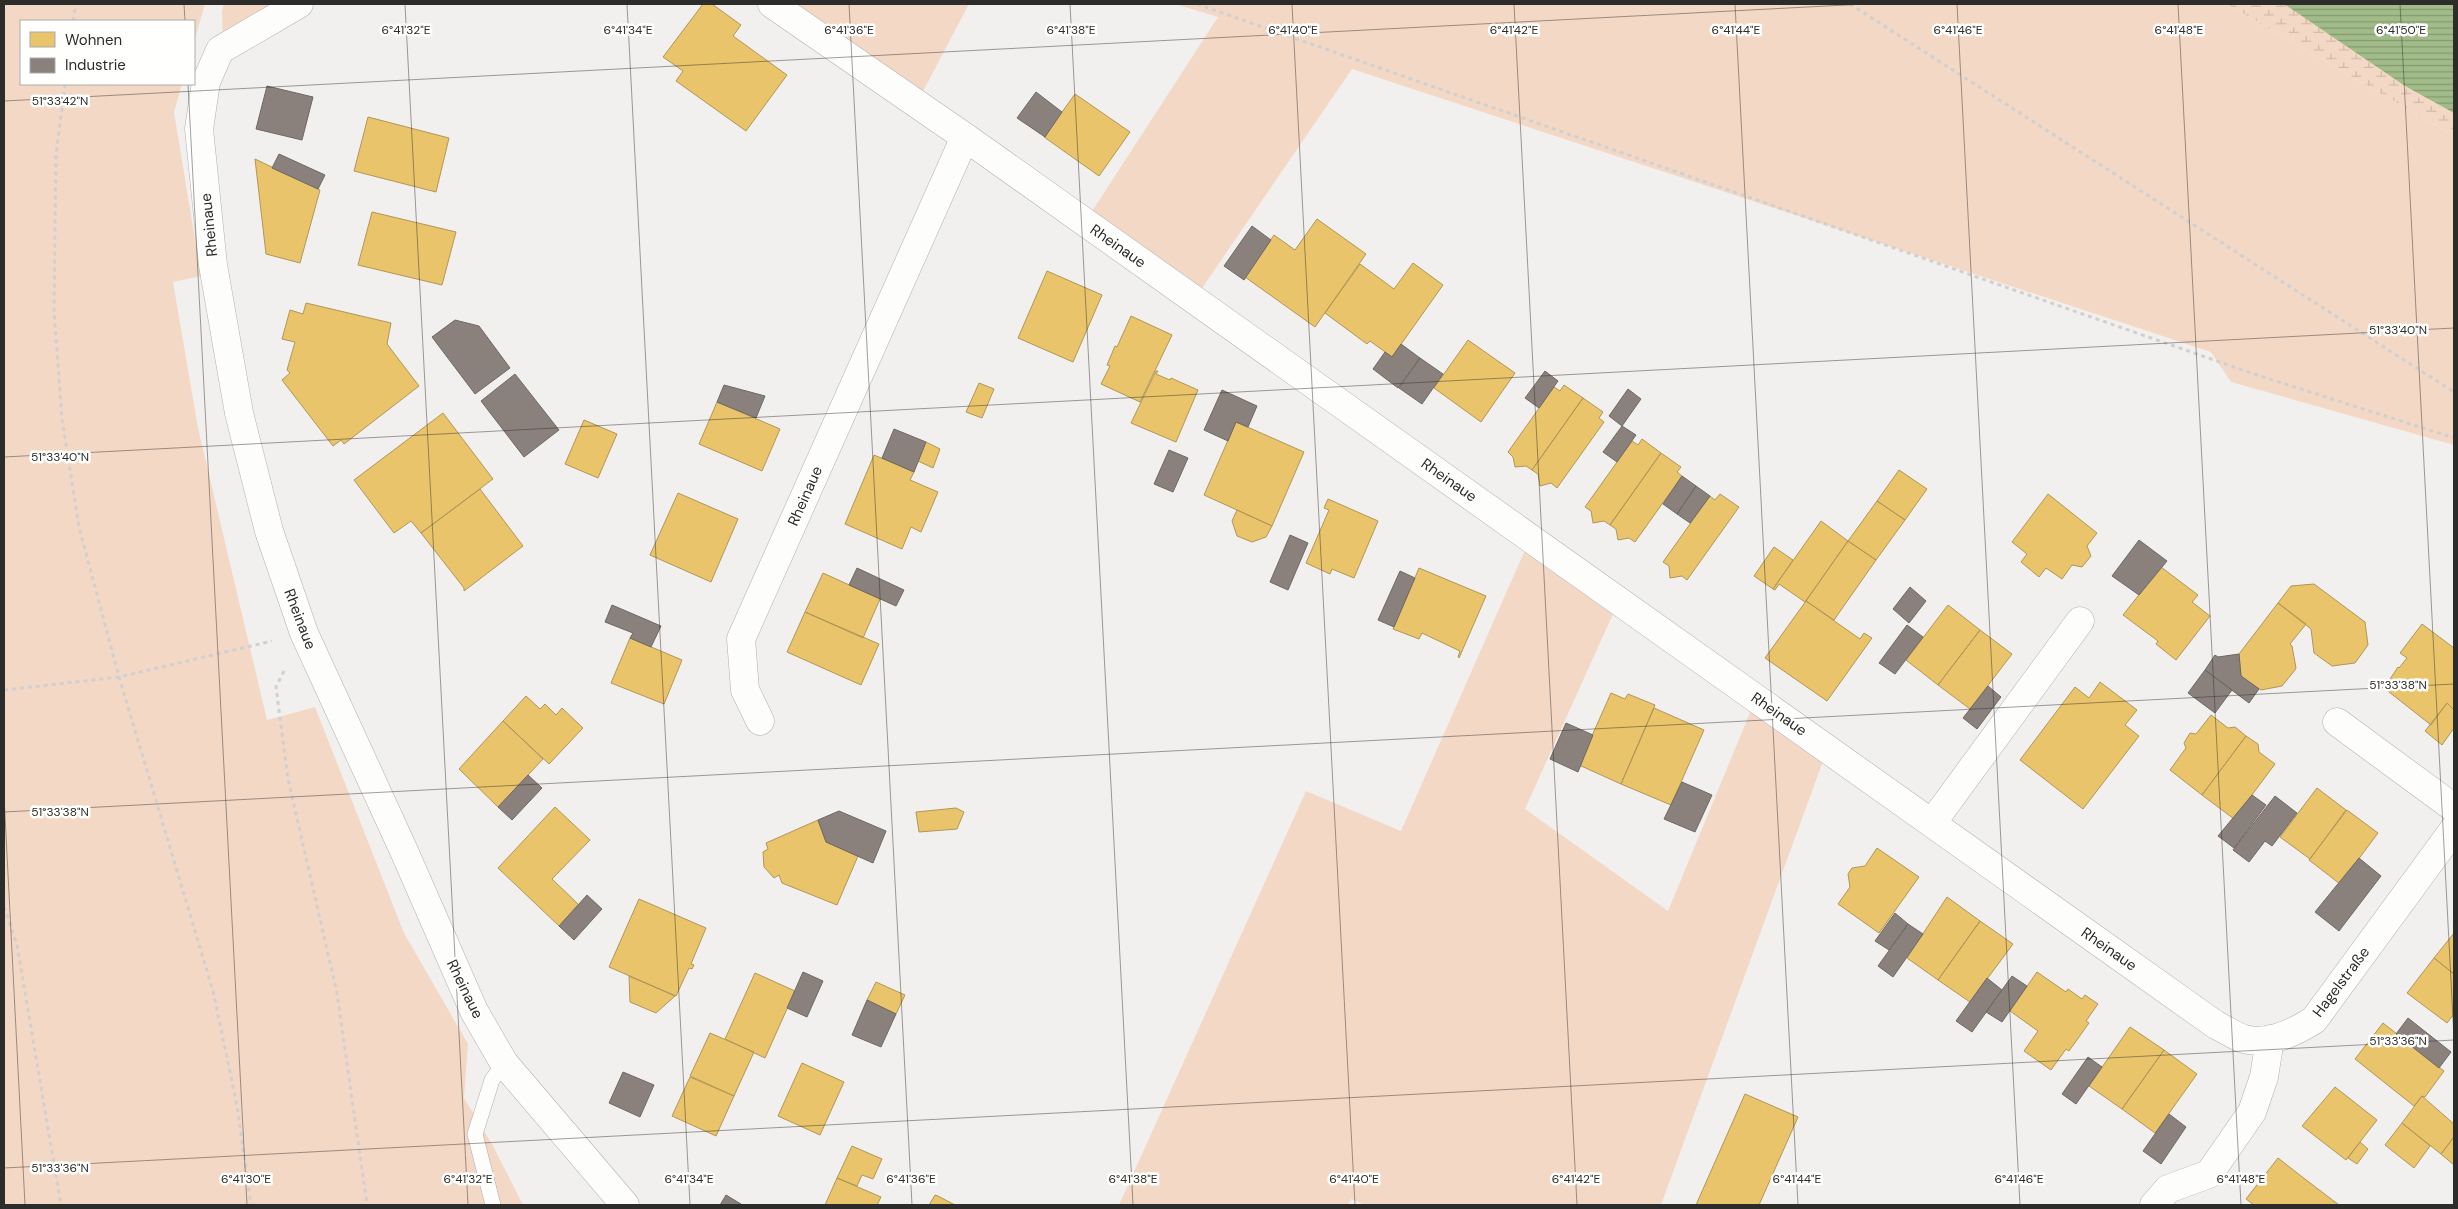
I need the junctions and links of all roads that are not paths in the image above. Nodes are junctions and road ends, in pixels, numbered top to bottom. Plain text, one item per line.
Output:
1 (299, 4) edge
2 (772, 4) edge
3 (965, 137) junction
4 (2080, 621) dead end
5 (760, 721) dead end
6 (2337, 722) dead end
7 (2454, 808) edge
8 (1932, 823) junction
9 (2454, 829) edge
10 (2270, 1039) junction
11 (504, 1063) junction
12 (493, 1205) edge
13 (625, 1205) edge
14 (2154, 1205) edge

1 - 11 street, Rheinaue
2 - 3 street, Rheinaue
3 - 5 street, Rheinaue
3 - 8 street, Rheinaue
4 - 8 street
6 - 7 street
8 - 10 street, Rheinaue
9 - 10 street, Hagelstraße
10 - 14 street
11 - 12 lane
11 - 13 street, Rheinaue

